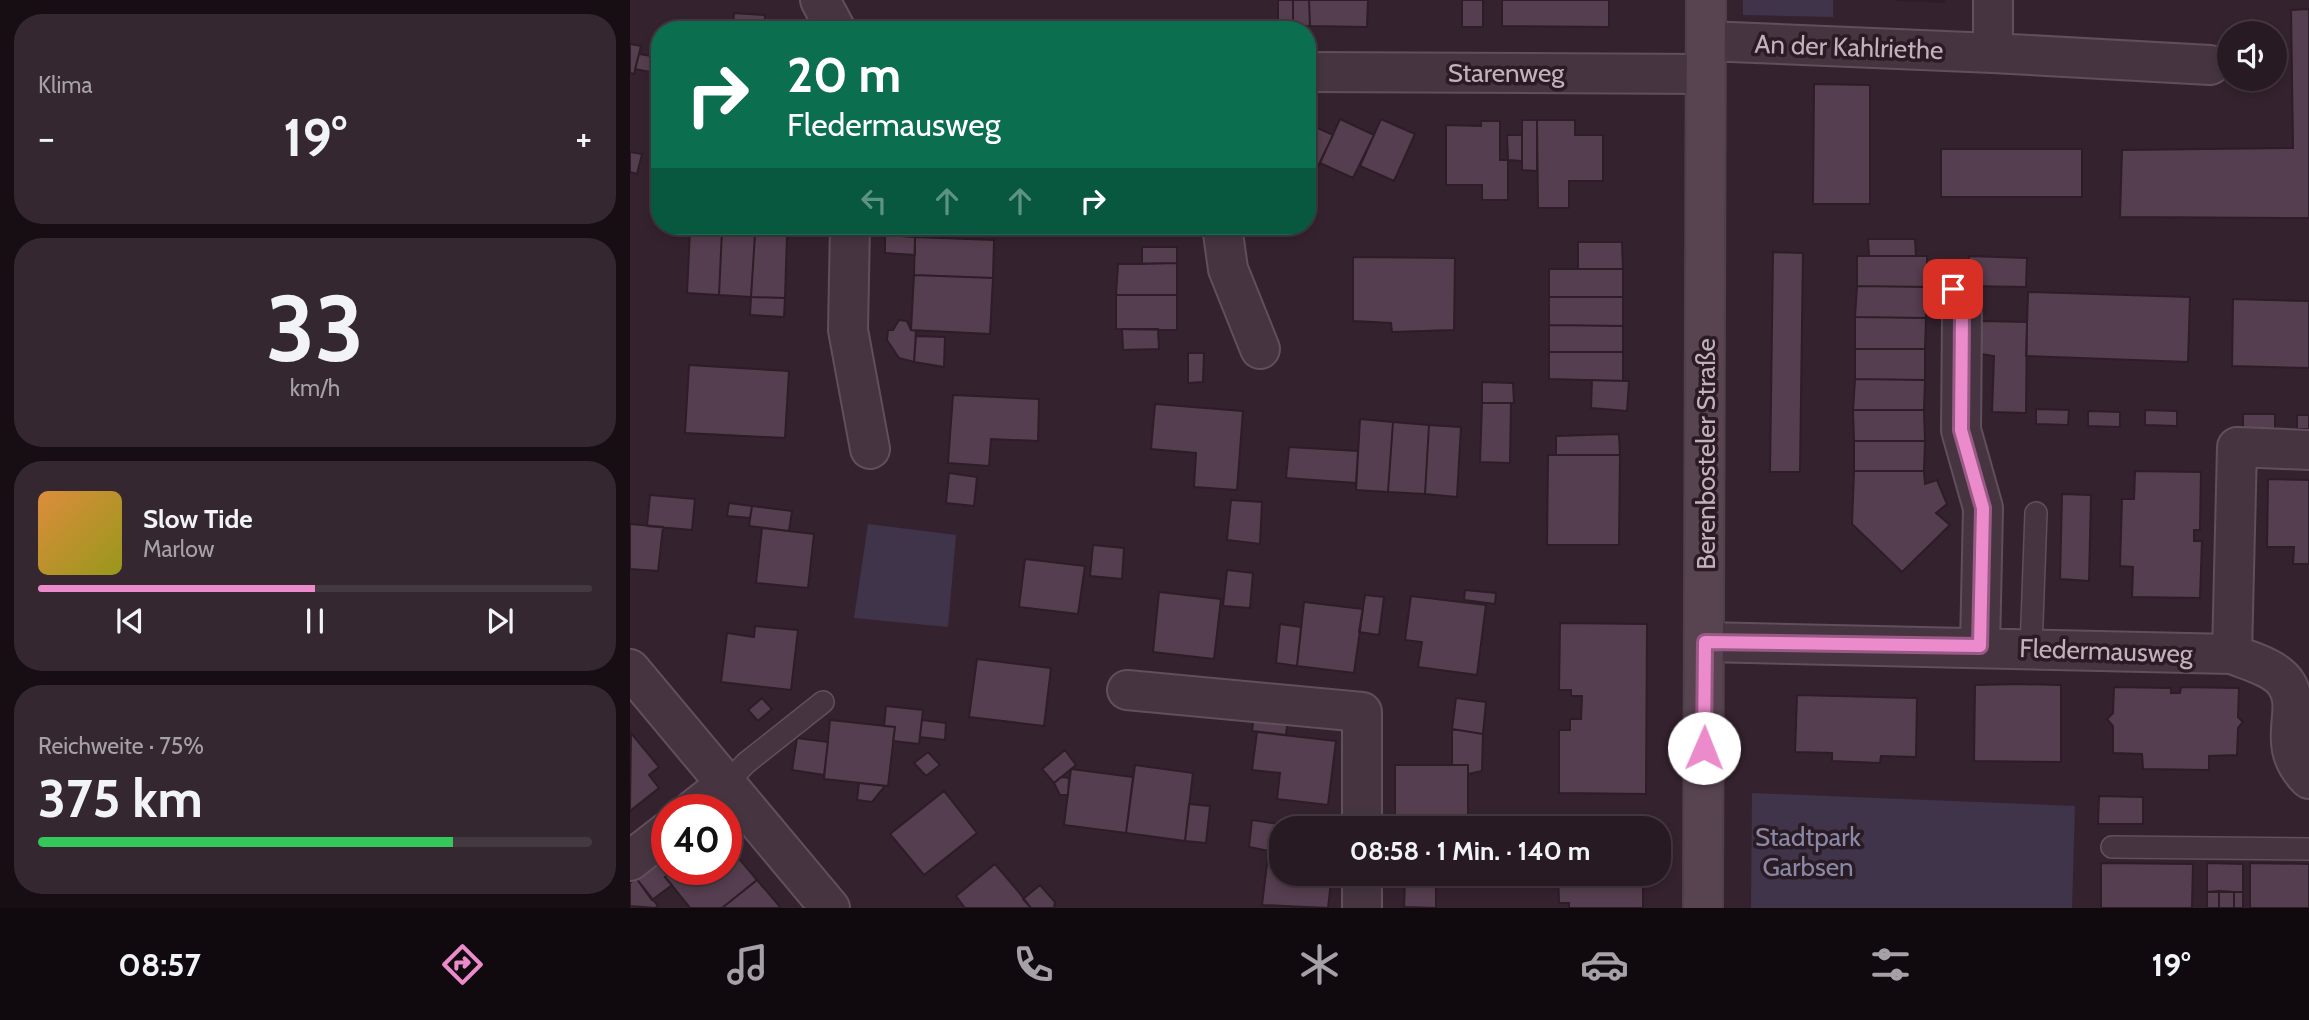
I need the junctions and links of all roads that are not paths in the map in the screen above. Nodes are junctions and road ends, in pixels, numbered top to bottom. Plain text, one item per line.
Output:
1 (820, 0) edge
2 (1706, 0) edge
3 (1993, 0) edge
4 (831, 21) edge
5 (1993, 53) junction
6 (1705, 58) junction
7 (2210, 65) dead end
8 (1316, 72) edge
9 (850, 235) edge
10 (1223, 235) edge
11 (1953, 289) dead end
12 (1260, 349) dead end
13 (870, 449) dead end
14 (2309, 450) edge
15 (2036, 513) dead end
16 (1705, 642) junction
17 (1980, 646) junction
18 (2031, 649) junction
19 (2232, 654) junction
20 (630, 668) edge
21 (1127, 690) dead end
22 (822, 702) dead end
23 (2309, 779) edge
24 (725, 785) junction
25 (714, 794) edge
26 (1362, 816) edge
27 (651, 845) edge
28 (2112, 847) dead end
29 (2309, 849) edge
30 (630, 861) edge
31 (1362, 886) edge
32 (830, 908) edge
33 (1362, 908) edge
34 (1703, 908) edge

1 - 4 street
2 - 6 street, Berenbosteler Straße
3 - 5 street
5 - 6 street, An der Kahlriethe
5 - 7 street, An der Kahlriethe
6 - 8 street, Starenweg
6 - 16 street, Berenbosteler Straße
9 - 13 street
10 - 12 street
11 - 17 street
14 - 19 street, Fledermausweg
15 - 18 lane
16 - 17 street, Fledermausweg
16 - 34 street, Berenbosteler Straße
17 - 18 street, Fledermausweg
18 - 19 street, Fledermausweg
19 - 23 street, Fledermausweg
20 - 24 street
21 - 26 street
22 - 24 lane
24 - 25 street
24 - 32 street
27 - 30 street
28 - 29 lane
31 - 33 street

